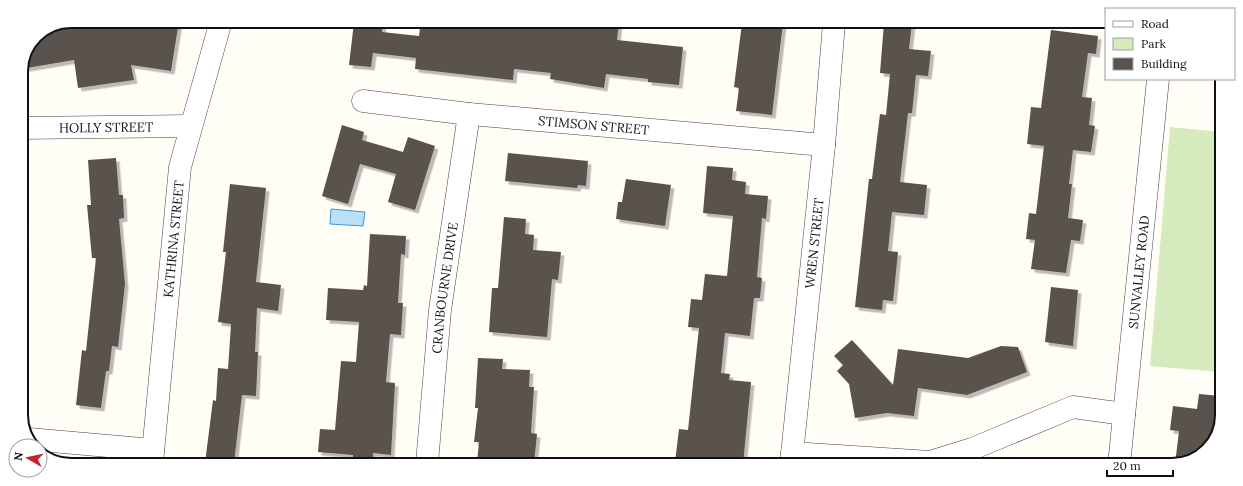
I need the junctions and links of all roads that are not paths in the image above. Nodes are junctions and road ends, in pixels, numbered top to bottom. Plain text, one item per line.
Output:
1 (219, 28) edge
2 (834, 28) edge
3 (1158, 80) edge
4 (363, 101) dead end
5 (469, 114) junction
6 (190, 126) junction
7 (28, 128) edge
8 (824, 145) junction
9 (1124, 414) junction
10 (48, 442) edge
11 (152, 456) edge
12 (427, 458) edge
13 (791, 458) edge
14 (943, 458) edge
15 (1120, 458) edge

1 - 6 street, KATHRINA STREET
2 - 8 street, WREN STREET
3 - 9 street, SUNVALLEY ROAD
4 - 5 street, STIMSON STREET
5 - 8 street, STIMSON STREET
5 - 12 street, CRANBOURNE DRIVE
6 - 7 street, HOLLY STREET
6 - 11 street, KATHRINA STREET
8 - 13 street, WREN STREET
9 - 14 street
9 - 15 street, SUNVALLEY ROAD
10 - 11 street

